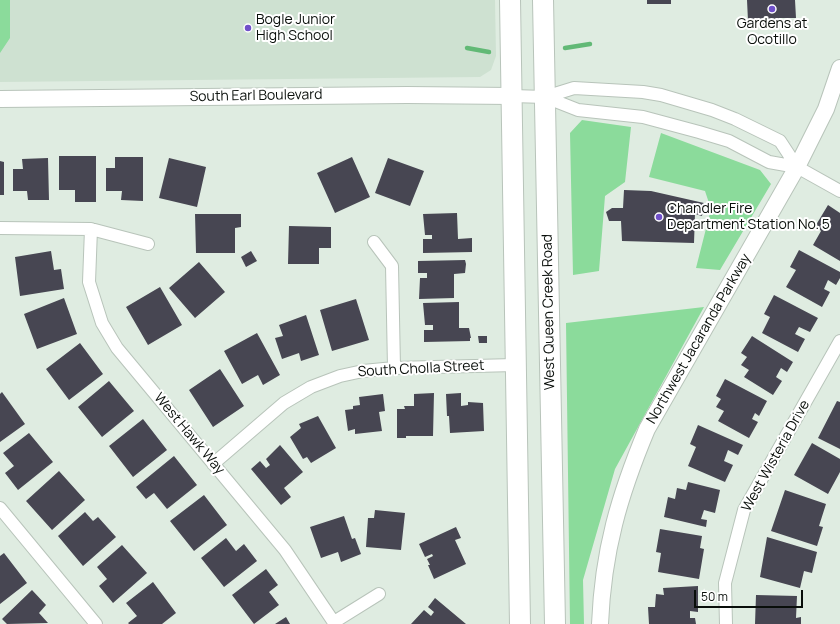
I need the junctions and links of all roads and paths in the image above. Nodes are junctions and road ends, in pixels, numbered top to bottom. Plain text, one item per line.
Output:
1 (510, 0) edge
2 (544, 0) edge
3 (840, 68) edge
4 (512, 96) junction
5 (545, 97) junction
6 (0, 99) edge
7 (797, 167) junction
8 (840, 190) edge
9 (0, 228) edge
10 (91, 229) junction
11 (374, 242) dead end
12 (148, 244) dead end
13 (840, 341) edge
14 (515, 365) junction
15 (394, 368) junction
16 (213, 464) junction
17 (0, 508) edge
18 (379, 594) dead end
19 (334, 623) edge
20 (96, 624) edge
21 (520, 624) edge
22 (554, 624) edge
23 (600, 624) edge
24 (726, 624) edge

1 - 4 main road
2 - 5 main road, West Queen Creek Road
3 - 7 street, Northwest Jacaranda Parkway
4 - 5 street
4 - 6 street, South Earl Boulevard
4 - 14 main road
5 - 7 street
5 - 7 street
5 - 22 main road, West Queen Creek Road
7 - 8 street
7 - 23 street, Northwest Jacaranda Parkway
9 - 10 street
10 - 12 street
10 - 16 street, West Hawk Way
11 - 15 street
13 - 24 street, West Wisteria Drive
14 - 15 street, South Cholla Street
14 - 21 main road
15 - 16 street, South Cholla Street
16 - 19 street, West Hawk Way
17 - 20 street
18 - 19 street, West Hawk Way

